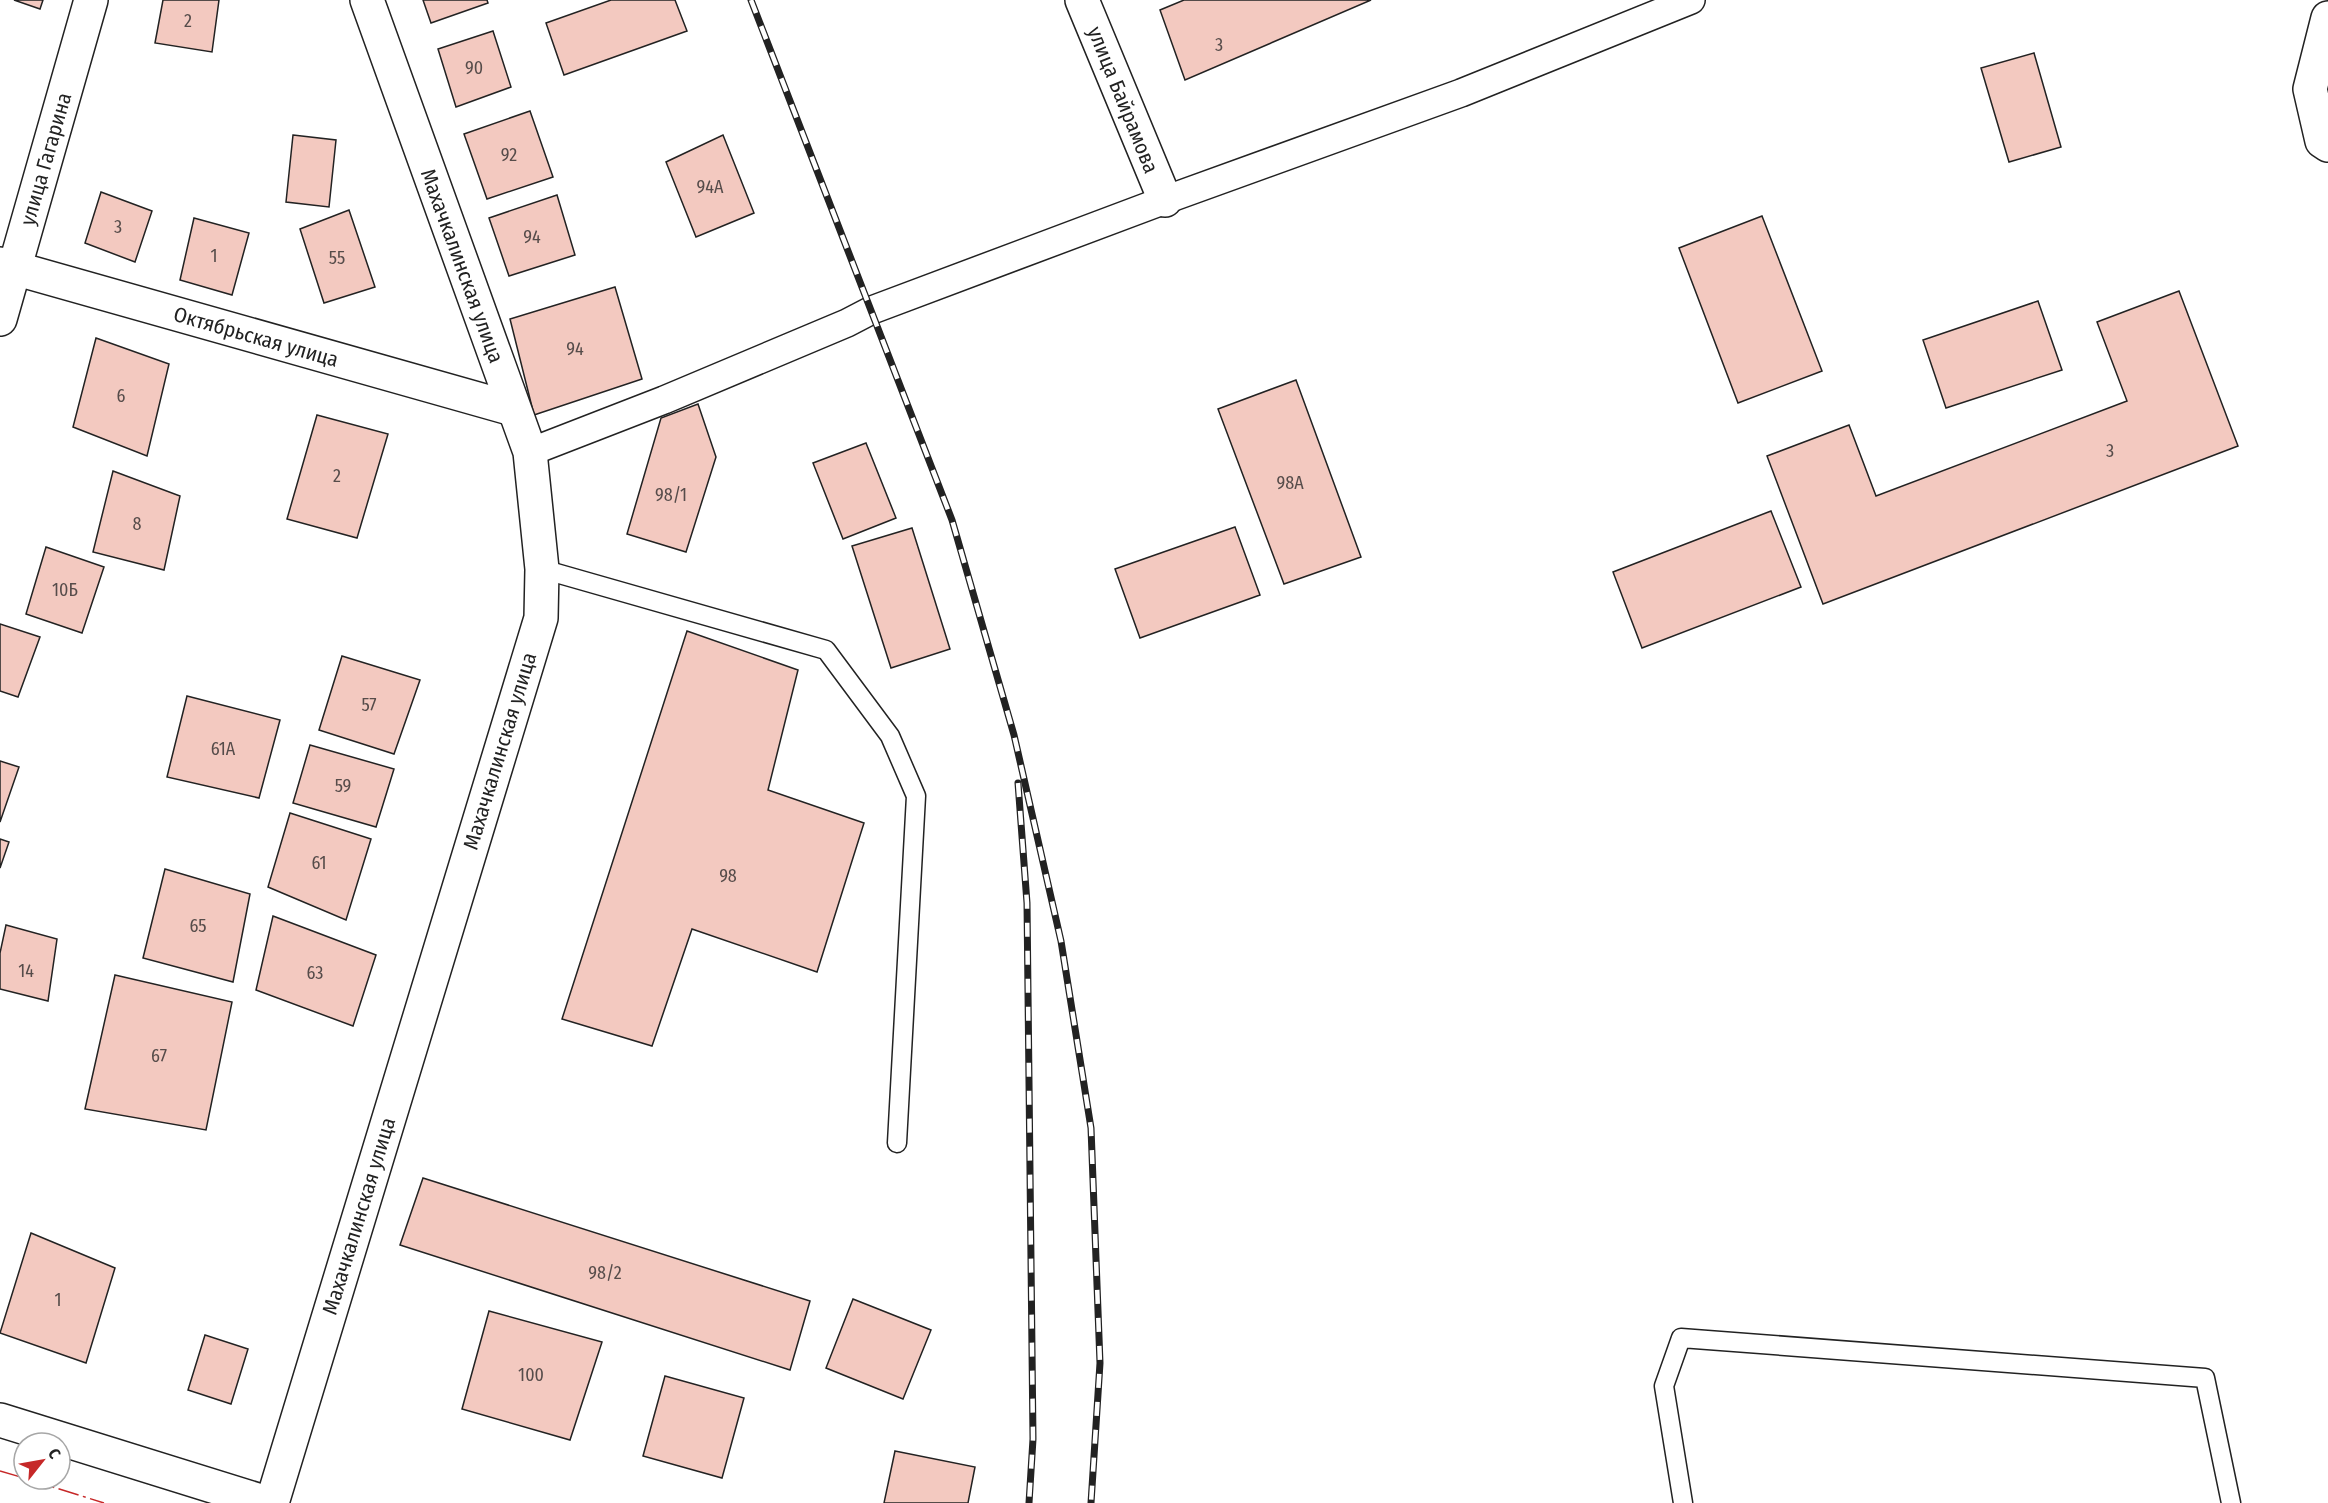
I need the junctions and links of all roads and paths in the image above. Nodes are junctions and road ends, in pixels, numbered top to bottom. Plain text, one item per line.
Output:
1 (91, 0) edge
2 (367, 0) edge
3 (1082, 0) edge
4 (1691, 0) edge
5 (2328, 18) edge
6 (2328, 145) edge
7 (1164, 200) junction
8 (8, 266) edge
9 (0, 319) edge
10 (513, 410) junction
11 (530, 452) junction
12 (543, 569) junction
13 (897, 1143) dead end
14 (0, 1420) edge
15 (267, 1503) edge
16 (272, 1503) edge
17 (1683, 1503) edge
18 (2231, 1503) edge

1 - 8 street, улица Гагарина
2 - 10 street, Махачкалинская улица
3 - 7 street, улица Байрамова
4 - 7 street
5 - 6 street
7 - 11 street
8 - 9 street, улица Гагарина
8 - 10 street, Октябрьская улица
10 - 11 street, Махачкалинская улица
11 - 12 street, Махачкалинская улица
12 - 13 lane
12 - 16 street, Махачкалинская улица
14 - 15 street
17 - 18 lane

